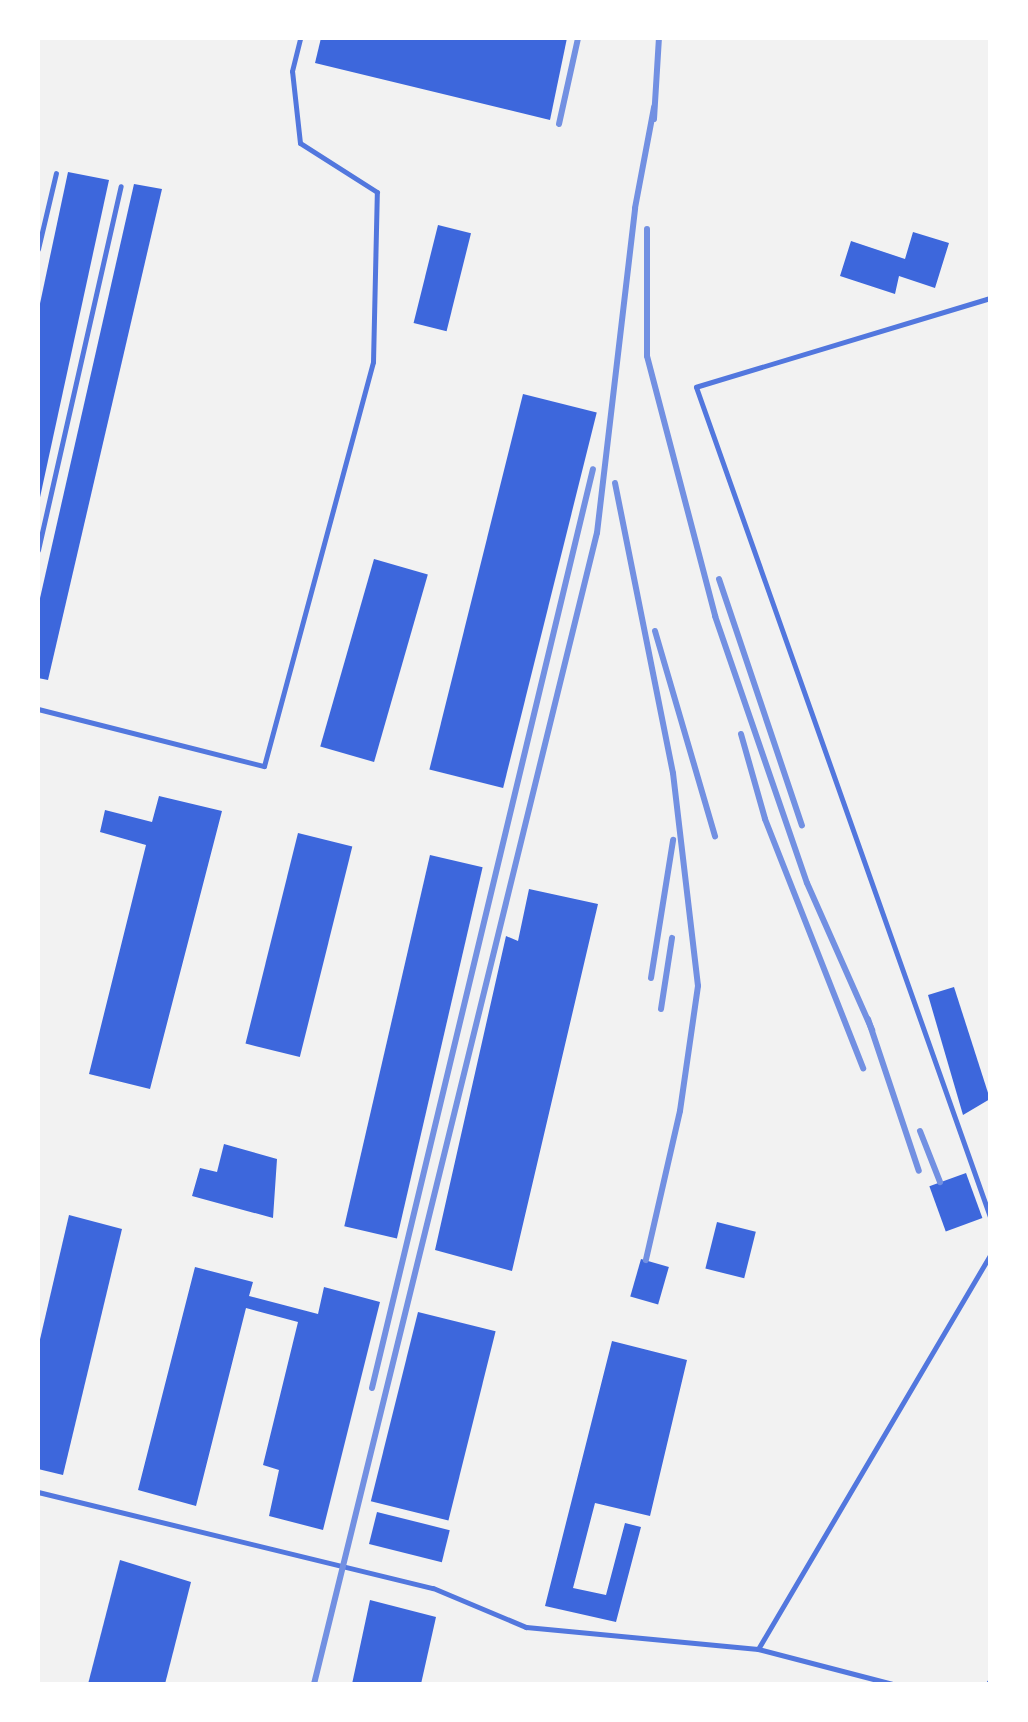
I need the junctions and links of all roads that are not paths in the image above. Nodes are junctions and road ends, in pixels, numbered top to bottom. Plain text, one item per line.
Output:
1 (300, 38) edge
2 (56, 173) dead end
3 (121, 186) dead end
4 (38, 249) edge
5 (990, 298) edge
6 (38, 550) edge
7 (38, 710) edge
8 (990, 1217) edge
9 (990, 1254) edge
10 (38, 1492) edge
11 (758, 1649) junction
12 (892, 1684) edge

1 - 7 lane
2 - 4 lane
3 - 6 lane
5 - 8 lane
9 - 11 lane
10 - 11 lane
11 - 12 lane

